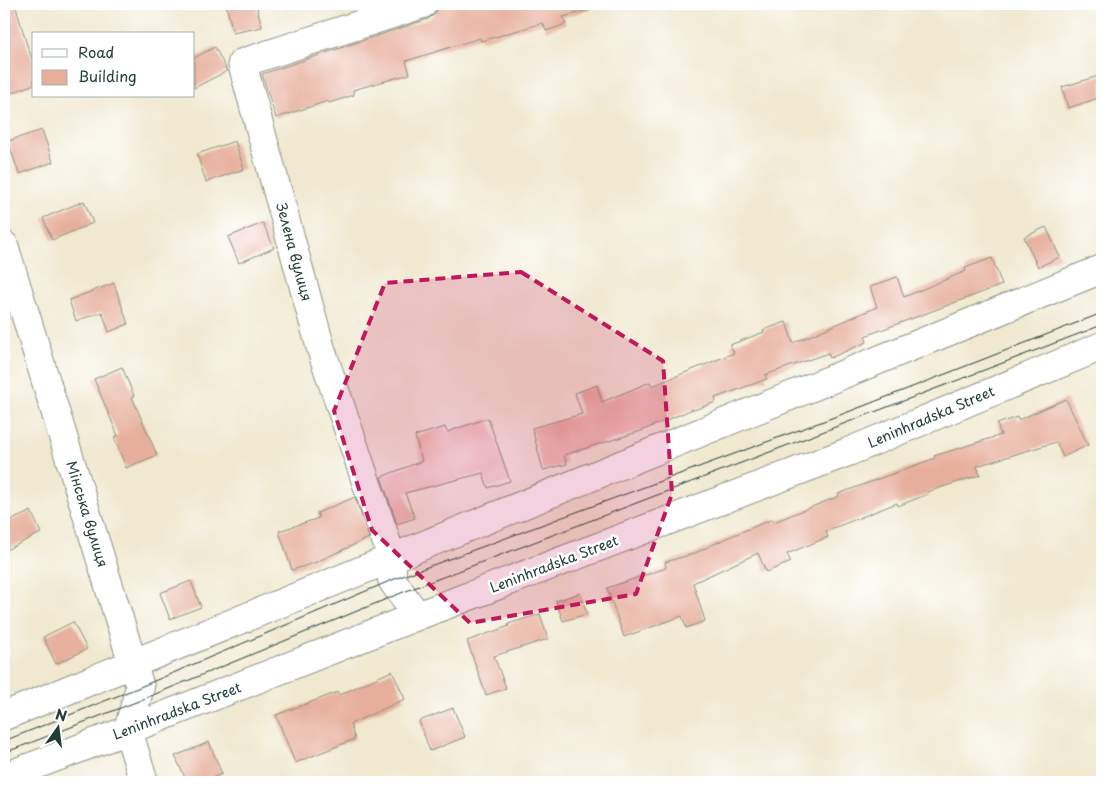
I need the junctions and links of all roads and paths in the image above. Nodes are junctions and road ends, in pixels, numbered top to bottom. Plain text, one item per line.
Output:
1 (423, 4) edge
2 (4, 245) edge
3 (1102, 269) edge
4 (1102, 346) edge
5 (392, 558) junction
6 (417, 616) junction
7 (133, 665) junction
8 (4, 716) edge
9 (128, 730) junction
10 (4, 776) edge
11 (144, 782) edge

1 - 5 street, Зелена вулиця
2 - 7 street, Мінська вулиця
3 - 5 street
4 - 6 street, Leninhradska Street
5 - 6 street, Зелена вулиця
5 - 7 street
6 - 9 street, Leninhradska Street
7 - 8 street
7 - 9 street, Мінська вулиця
9 - 10 street, Leninhradska Street
9 - 11 street

